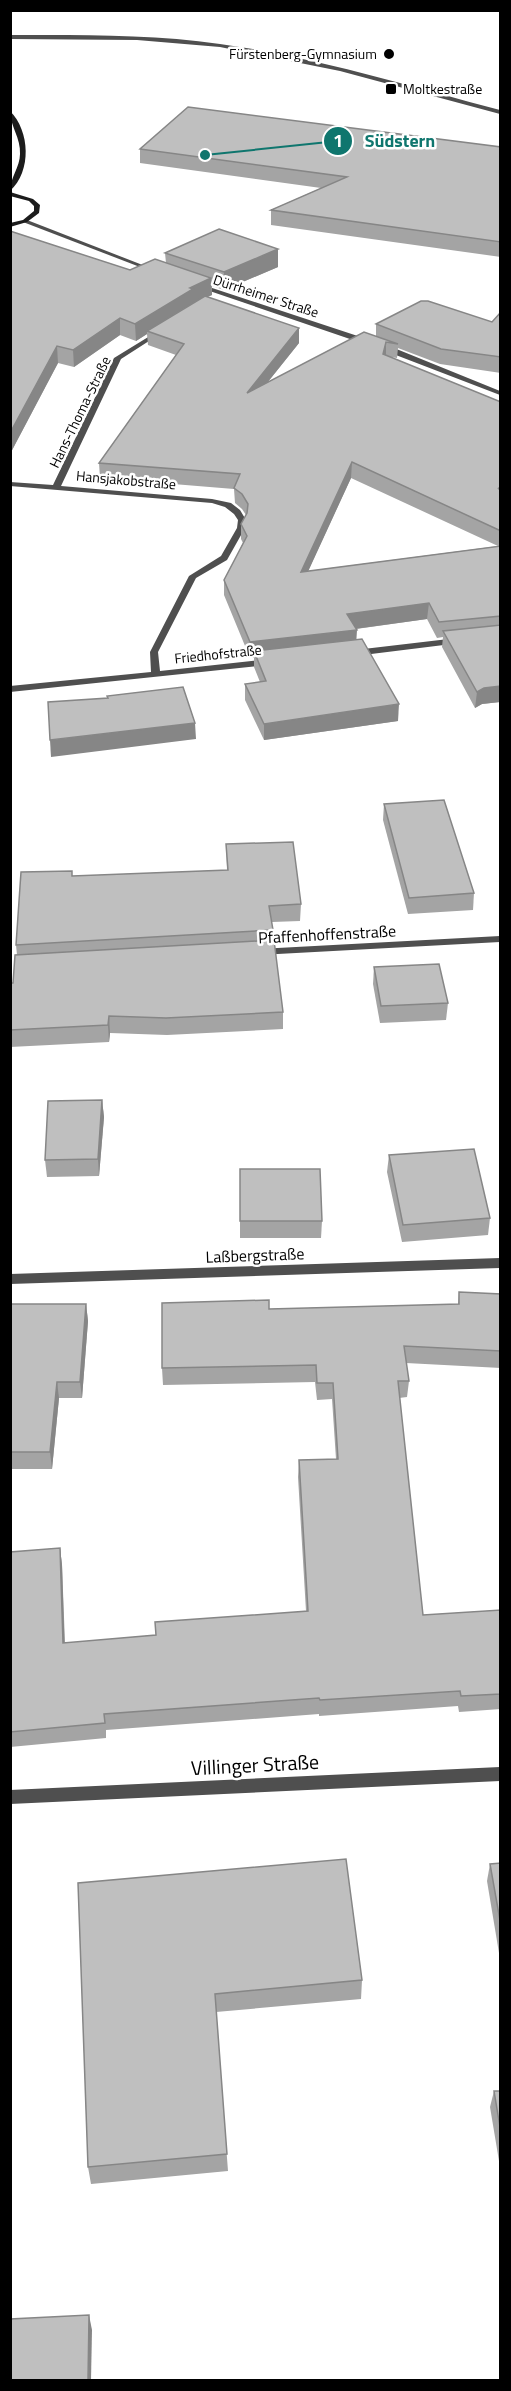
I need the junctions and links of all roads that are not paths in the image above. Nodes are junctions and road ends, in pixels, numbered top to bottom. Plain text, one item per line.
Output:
1 (10, 38) edge
2 (499, 109) edge
3 (10, 113) edge
4 (10, 189) edge
5 (10, 194) edge
6 (25, 221) junction
7 (10, 225) edge
8 (163, 274) edge
9 (193, 284) edge
10 (222, 294) junction
11 (213, 300) edge
12 (165, 329) edge
13 (501, 393) edge
14 (10, 484) edge
15 (56, 488) junction
16 (465, 640) edge
17 (346, 654) edge
18 (275, 662) edge
19 (156, 675) junction
20 (10, 689) edge
21 (501, 939) edge
22 (249, 953) edge
23 (501, 1263) edge
24 (10, 1279) edge
25 (501, 1774) edge
26 (10, 1797) edge

1 - 2 street
3 - 4 main road
5 - 6 main road
6 - 7 main road
6 - 8 street
9 - 10 street, Dürrheimer Straße
10 - 11 street
10 - 13 street, Dürrheimer Straße
12 - 15 street, Hans-Thoma-Straße
14 - 15 street, Hansjakobstraße
15 - 19 street, Hansjakobstraße
16 - 17 street
18 - 19 street, Friedhofstraße
19 - 20 street, Friedhofstraße
21 - 22 street, Pfaffenhoffenstraße
23 - 24 street, Laßbergstraße
25 - 26 street, Villinger Straße

